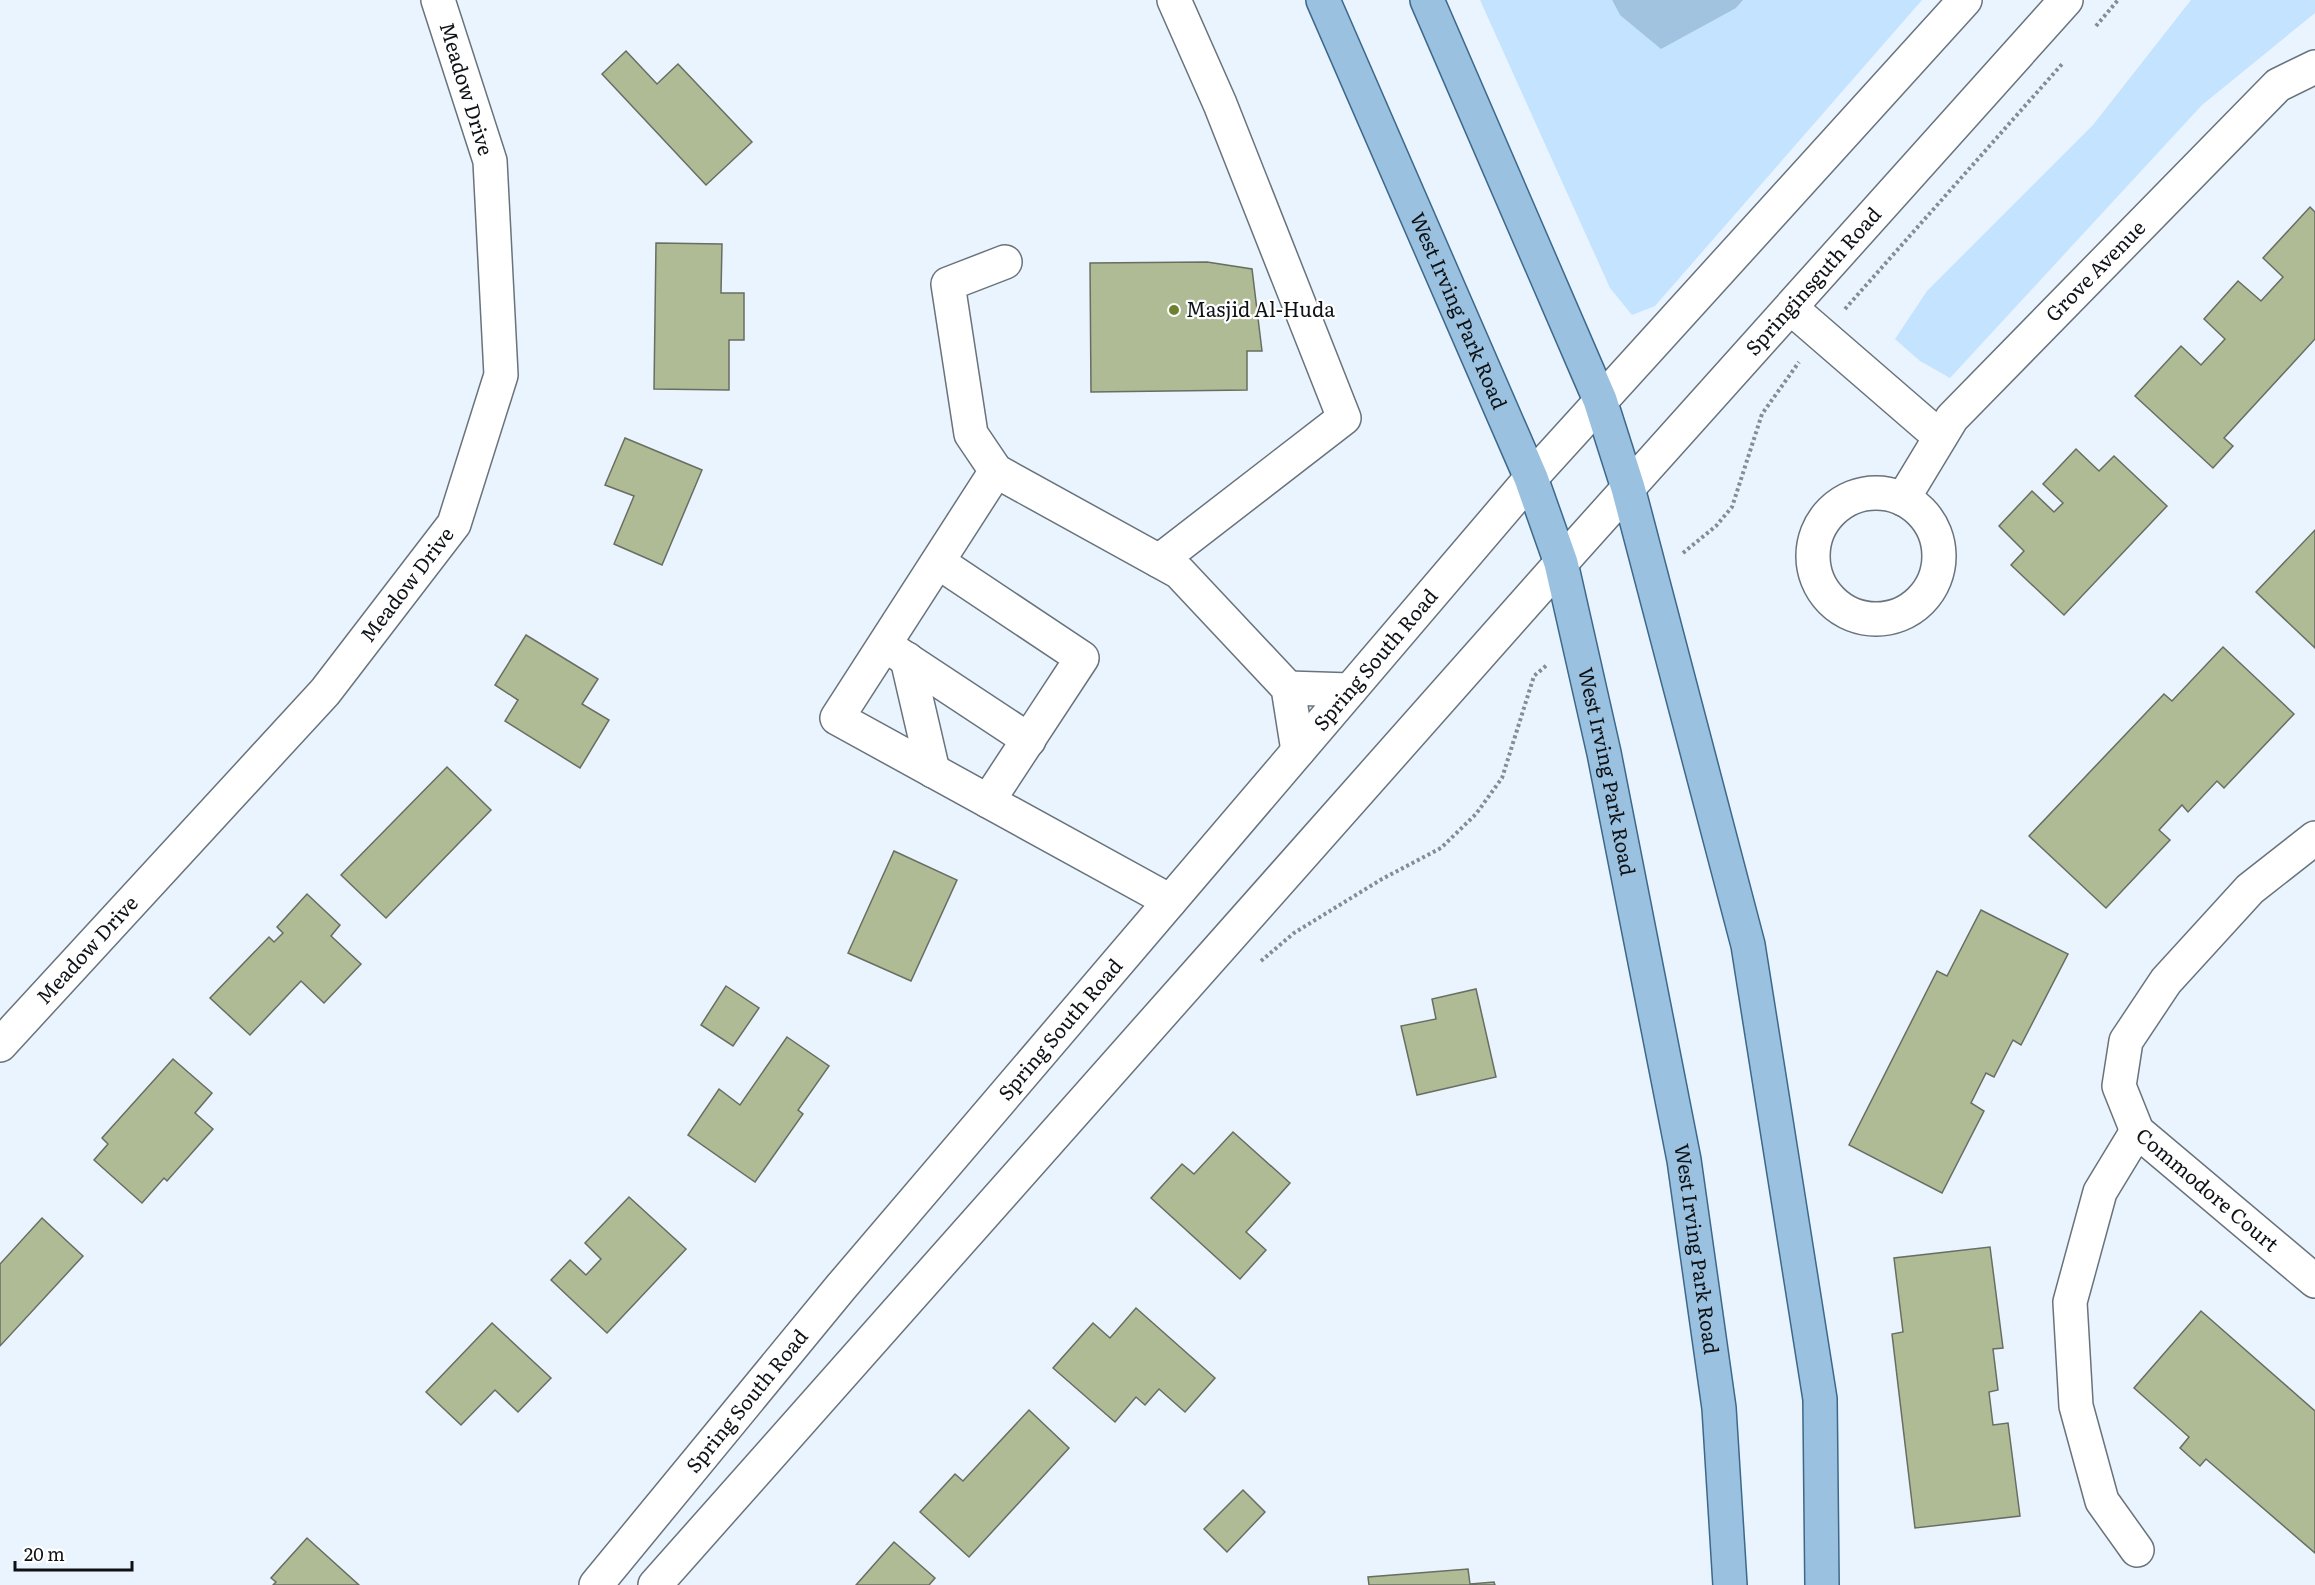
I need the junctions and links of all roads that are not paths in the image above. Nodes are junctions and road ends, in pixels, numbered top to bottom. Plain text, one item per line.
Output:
1 (438, 0) edge
2 (1174, 0) edge
3 (1323, 0) edge
4 (1427, 0) edge
5 (1965, 0) edge
6 (2066, 0) edge
7 (2315, 67) edge
8 (1005, 262) dead end
9 (1791, 308) junction
10 (1600, 400) junction
11 (1940, 437) junction
12 (996, 471) junction
13 (1531, 477) junction
14 (1628, 488) junction
15 (1903, 500) dead end
16 (1160, 561) junction
17 (938, 562) junction
18 (1561, 563) junction
19 (896, 652) junction
20 (1288, 688) junction
21 (1350, 690) junction
22 (1029, 740) junction
23 (1298, 751) junction
24 (933, 771) junction
25 (988, 801) junction
26 (2315, 838) edge
27 (1170, 901) junction
28 (0, 1045) edge
29 (2138, 1131) junction
30 (2315, 1281) edge
31 (2137, 1550) dead end
32 (596, 1585) edge
33 (655, 1585) edge
34 (1730, 1585) edge
35 (1822, 1585) edge

1 - 28 street, Meadow Drive
2 - 16 street
3 - 13 main road, West Irving Park Road
4 - 10 main road
5 - 10 street
6 - 9 street, Springinsguth Road
7 - 11 street, Grove Avenue
8 - 12 street
9 - 11 street
9 - 14 street, Springinsguth Road
10 - 13 street
10 - 14 main road
11 - 15 street, Grove Avenue
12 - 16 street
12 - 17 street
13 - 18 main road, West Irving Park Road
13 - 21 street, Spring South Road
14 - 18 street, Springinsguth Road
14 - 35 main road
16 - 20 street
17 - 19 street
17 - 22 street
18 - 33 street
18 - 34 main road, West Irving Park Road
19 - 22 street
19 - 24 street
19 - 24 street
20 - 21 street
20 - 23 street
21 - 23 street, Spring South Road
22 - 25 street
23 - 27 street, Spring South Road
24 - 25 street
25 - 27 street
26 - 29 street, Commodore Court
27 - 32 street, Spring South Road
29 - 30 street, Commodore Court
29 - 31 street

